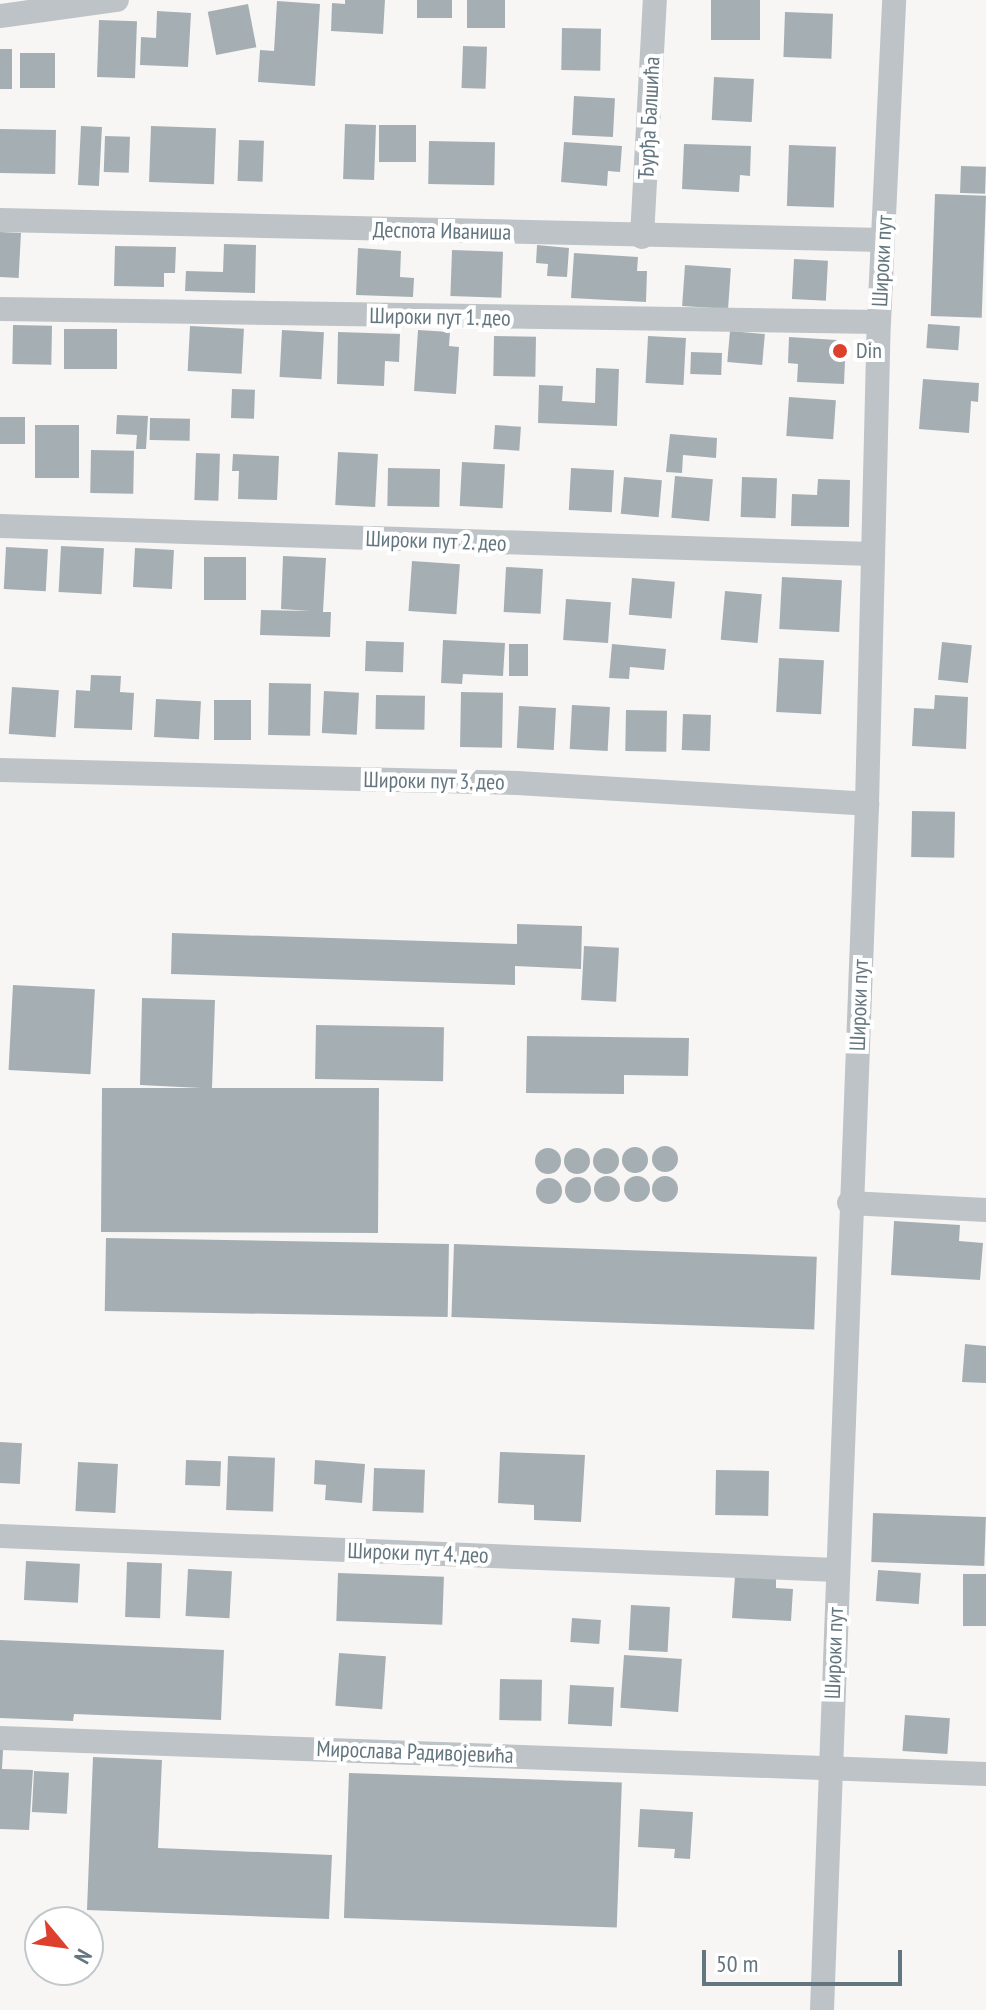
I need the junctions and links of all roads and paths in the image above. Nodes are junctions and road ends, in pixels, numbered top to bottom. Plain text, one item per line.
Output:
1 (117, 0) edge
2 (655, 0) edge
3 (894, 0) edge
4 (0, 16) edge
5 (0, 220) edge
6 (642, 237) junction
7 (883, 240) junction
8 (0, 309) edge
9 (879, 322) junction
10 (0, 526) edge
11 (872, 554) junction
12 (0, 770) edge
13 (867, 804) junction
14 (849, 1203) junction
15 (986, 1210) edge
16 (0, 1536) edge
17 (836, 1570) junction
18 (0, 1738) edge
19 (830, 1766) junction
20 (986, 1774) edge
21 (822, 2010) edge

1 - 4 street
2 - 6 street, Ђурђа Балшића
3 - 7 street, Широки пут
5 - 6 street, Деспота Иваниша
6 - 7 street, Деспота Иваниша
7 - 9 street, Широки пут
8 - 9 street, Широки пут 1. део
9 - 11 street, Широки пут
10 - 11 street, Широки пут 2. део
11 - 13 street, Широки пут
12 - 13 street, Широки пут 3. део
13 - 14 street, Широки пут
14 - 15 street
14 - 17 street, Широки пут
16 - 17 street, Широки пут 4. део
17 - 19 street, Широки пут
18 - 19 street, Мирослава Радивојевића
19 - 20 street, Мирослава Радивојевића
19 - 21 street, Широки пут

